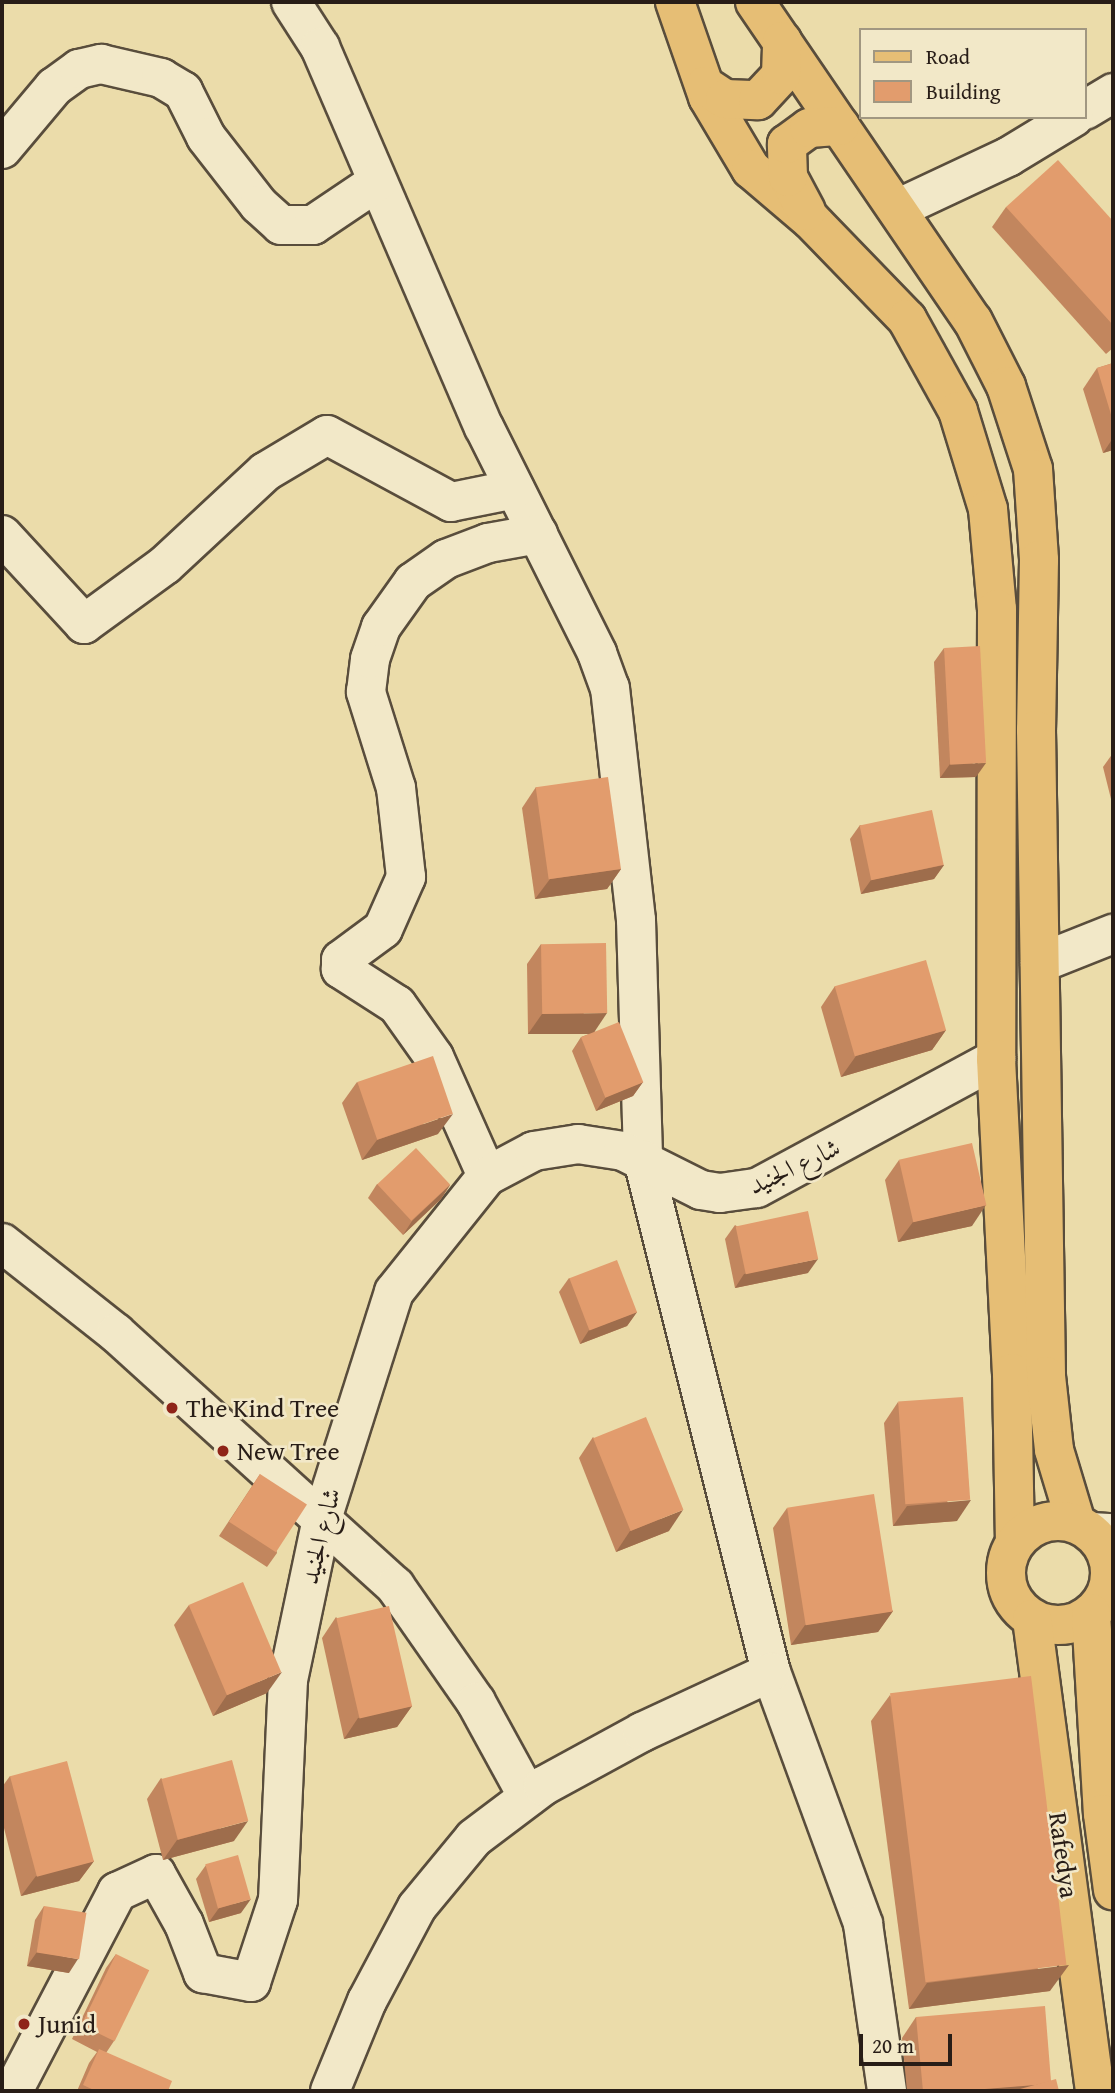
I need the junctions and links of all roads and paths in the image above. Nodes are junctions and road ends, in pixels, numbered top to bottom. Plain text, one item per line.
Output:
1 (291, 2) edge
2 (675, 2) edge
3 (755, 2) edge
4 (782, 41) junction
5 (705, 86) junction
6 (1113, 93) edge
7 (1087, 109) edge
8 (1071, 119) edge
9 (840, 126) junction
10 (2, 149) edge
11 (377, 182) junction
12 (897, 209) junction
13 (811, 220) junction
14 (515, 489) junction
15 (538, 534) junction
16 (2, 536) edge
17 (1113, 934) edge
18 (1040, 963) junction
19 (996, 1059) junction
20 (643, 1160) junction
21 (487, 1176) junction
22 (2, 1243) edge
23 (322, 1519) junction
24 (1094, 1530) edge
25 (1014, 1543) junction
26 (1103, 1601) edge
27 (1032, 1619) junction
28 (771, 1672) junction
29 (528, 1797) junction
30 (1113, 1890) edge
31 (13, 2091) edge
32 (330, 2091) edge
33 (887, 2091) edge
34 (1095, 2091) edge

1 - 11 street
2 - 5 main road
3 - 4 main road
4 - 5 main road
4 - 9 main road
5 - 13 main road
6 - 7 street
8 - 12 street
9 - 12 main road
9 - 13 main road
10 - 11 street
11 - 14 street
12 - 18 main road
13 - 19 main road
14 - 15 street
14 - 16 street
15 - 20 street
15 - 21 street
17 - 18 street
18 - 24 main road
19 - 20 street, شارع الجنيد
19 - 25 main road
20 - 21 street, شارع الجنيد
20 - 28 street
21 - 23 street, شارع الجنيد
22 - 23 street
23 - 29 street
23 - 31 street, شارع الجنيد
24 - 25 main road
24 - 26 main road
25 - 27 main road
26 - 27 main road
26 - 30 main road, Rafedya
27 - 34 main road, Rafedya
28 - 29 street
28 - 33 street
29 - 32 street

